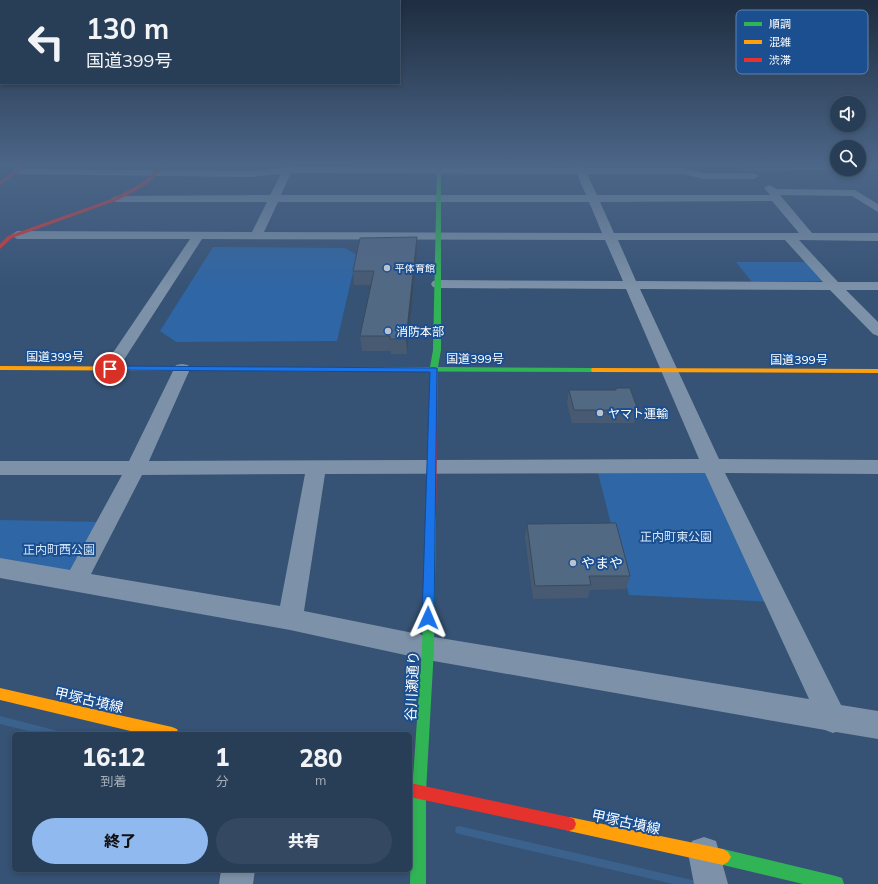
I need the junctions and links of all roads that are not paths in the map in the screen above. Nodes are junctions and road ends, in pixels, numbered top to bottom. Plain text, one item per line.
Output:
1 (96, 206) edge
2 (271, 206) edge
3 (440, 206) edge
4 (597, 206) edge
5 (784, 206) edge
6 (198, 236) junction
7 (256, 236) junction
8 (439, 236) junction
9 (610, 236) junction
10 (788, 236) junction
11 (808, 236) junction
12 (9, 237) edge
13 (878, 237) edge
14 (0, 246) edge
15 (438, 284) junction
16 (631, 285) junction
17 (834, 286) junction
18 (878, 286) edge
19 (878, 331) edge
20 (0, 368) edge
21 (110, 369) junction
22 (182, 369) junction
23 (434, 369) junction
24 (670, 371) junction
25 (878, 371) edge
26 (712, 466) junction
27 (316, 467) junction
28 (431, 467) junction
29 (878, 467) edge
30 (0, 468) edge
31 (135, 469) junction
32 (0, 568) edge
33 (76, 581) junction
34 (290, 619) junction
35 (428, 648) junction
36 (0, 694) edge
37 (833, 719) junction
38 (878, 725) edge
39 (163, 732) edge
40 (412, 790) edge
41 (419, 792) junction
42 (238, 872) edge
43 (708, 872) edge
44 (236, 884) edge
45 (418, 884) edge
46 (836, 884) edge

1 - 12 main road
2 - 7 street
3 - 8 main road, 谷川瀬通り
4 - 9 street
5 - 11 street
6 - 7 street
6 - 12 street
6 - 21 street
7 - 8 street
8 - 9 street
8 - 15 main road, 谷川瀬通り
9 - 10 street
9 - 16 street
10 - 11 street
10 - 17 street
11 - 13 street
12 - 14 main road
15 - 16 street
15 - 23 main road, 谷川瀬通り
16 - 17 street
16 - 24 street
17 - 18 street
17 - 19 street
20 - 21 main road, 国道399号
21 - 22 main road, 国道399号
22 - 23 main road, 国道399号
22 - 31 street
23 - 24 main road, 国道399号
23 - 28 main road, 谷川瀬通り
24 - 25 main road, 国道399号
24 - 26 street
26 - 28 street
26 - 29 street
26 - 37 street
27 - 28 street
27 - 31 street
27 - 34 street
28 - 35 main road, 谷川瀬通り
30 - 31 street
31 - 33 street
32 - 33 street
33 - 34 street
34 - 35 street
35 - 37 street
35 - 41 main road, 谷川瀬通り
36 - 39 main road, 甲塚古墳線
37 - 38 street
40 - 41 main road, 甲塚古墳線
41 - 43 main road, 甲塚古墳線
41 - 45 main road, 谷川瀬通り
42 - 44 street
43 - 46 main road, 甲塚古墳線

